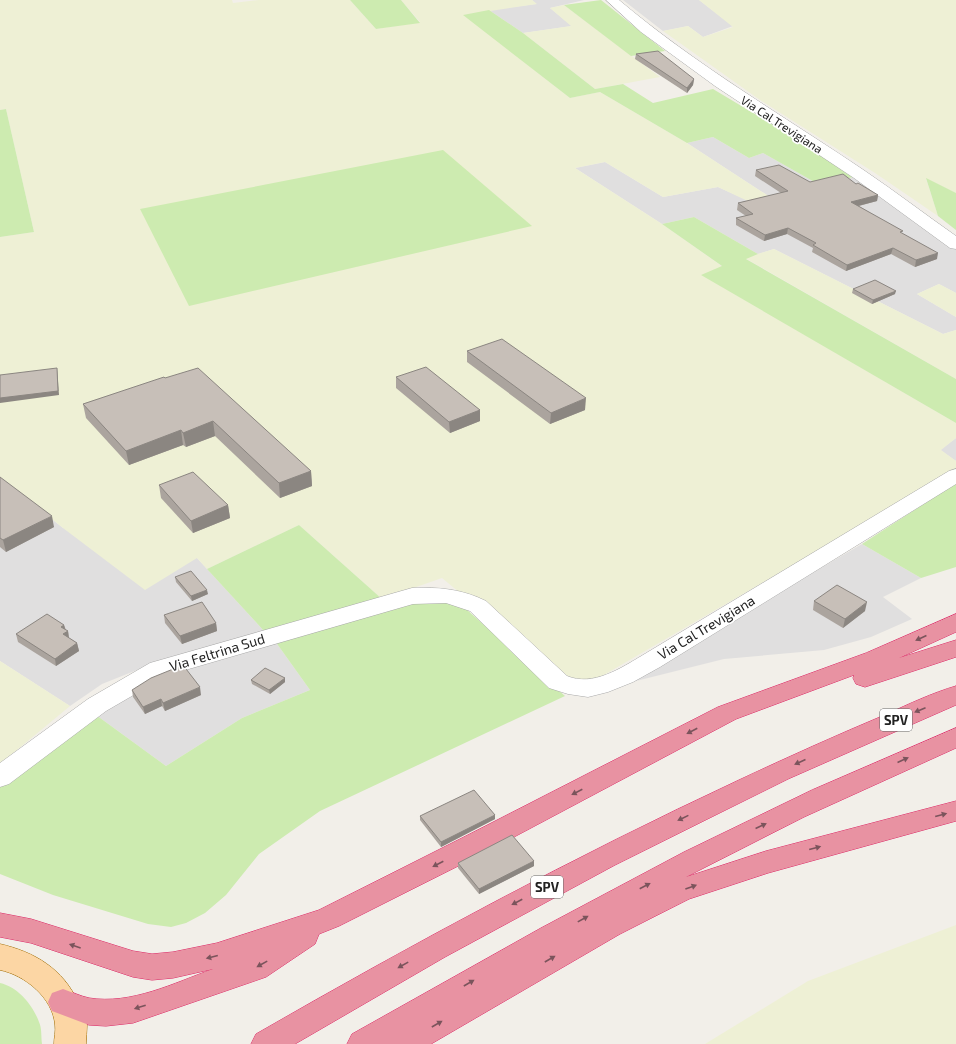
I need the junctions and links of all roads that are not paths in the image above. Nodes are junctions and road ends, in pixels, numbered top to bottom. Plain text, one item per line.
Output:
1 (612, 0) edge
2 (956, 244) edge
3 (956, 475) edge
4 (462, 598) joint
5 (956, 622) edge
6 (956, 648) edge
7 (956, 695) edge
8 (764, 698) junction
9 (956, 737) edge
10 (0, 777) edge
11 (956, 811) edge
12 (329, 918) junction
13 (0, 925) edge
14 (0, 957) edge
15 (63, 1002) junction
16 (70, 1044) edge
17 (267, 1044) edge
18 (363, 1044) edge
19 (404, 1044) edge

1 - 2 street, Via Cal Trevigiana
3 - 4 street, Via Cal Trevigiana
4 - 10 street, Via Feltrina Sud
5 -> 8 highway
6 - 8 highway
7 -> 17 highway, SPV
8 -> 12 highway
18 -> 9 highway
19 -> 11 highway
12 -> 13 highway
12 -> 15 highway
14 - 15 main road
15 - 16 main road

